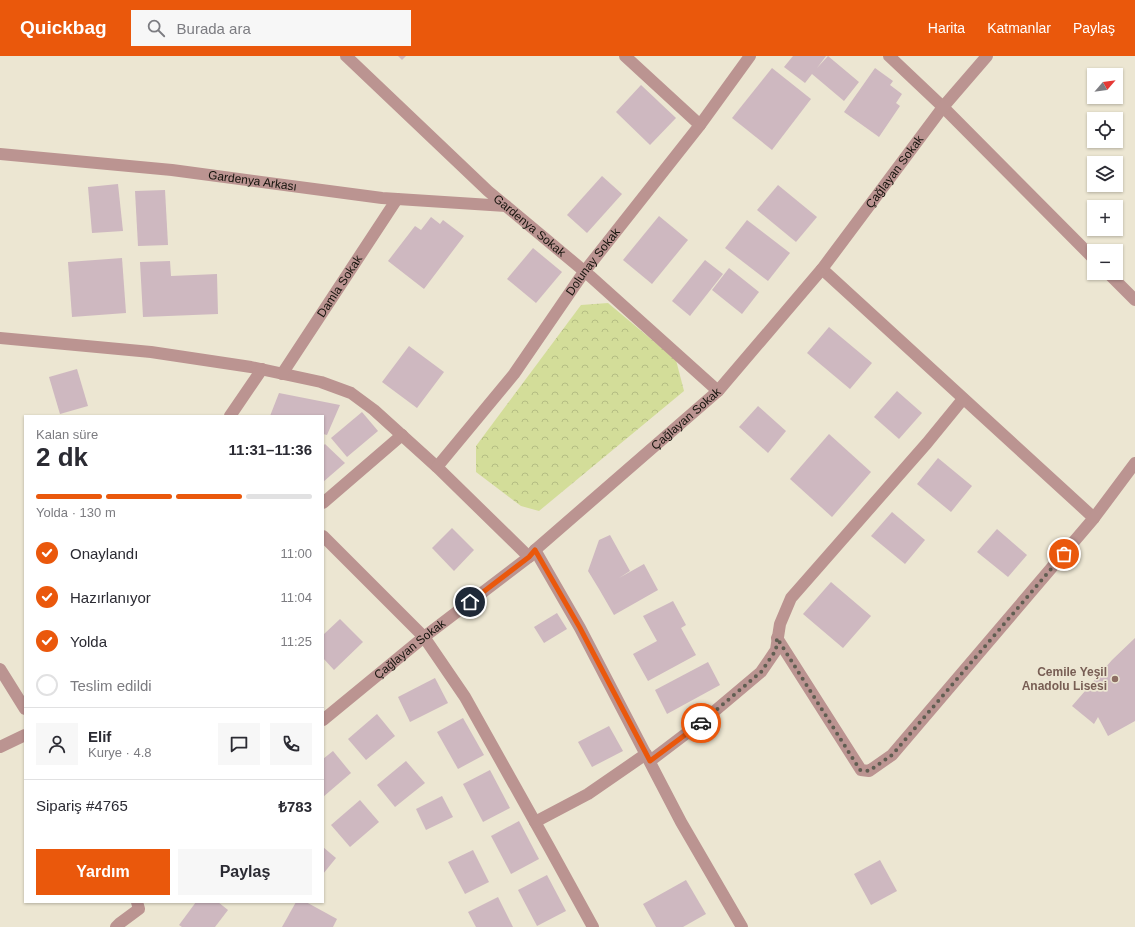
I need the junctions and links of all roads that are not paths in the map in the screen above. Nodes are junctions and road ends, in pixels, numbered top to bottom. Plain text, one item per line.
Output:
1 (346, 56) edge
2 (625, 56) edge
3 (750, 56) edge
4 (889, 56) edge
5 (987, 56) edge
6 (943, 107) junction
7 (700, 125) junction
8 (0, 154) edge
9 (397, 199) junction
10 (506, 206) junction
11 (1087, 252) edge
12 (822, 269) junction
13 (584, 272) junction
14 (1115, 280) edge
15 (1135, 300) edge
16 (0, 338) edge
17 (262, 369) junction
18 (282, 374) junction
19 (718, 391) junction
20 (963, 399) junction
21 (231, 415) edge
22 (402, 435) junction
23 (1135, 463) edge
24 (438, 467) junction
25 (324, 502) edge
26 (1094, 518) junction
27 (324, 539) edge
28 (532, 553) junction
29 (424, 637) junction
30 (777, 638) junction
31 (0, 668) edge
32 (24, 707) edge
33 (324, 719) edge
34 (24, 735) edge
35 (0, 747) edge
36 (648, 758) junction
37 (535, 822) junction
38 (137, 903) edge
39 (120, 926) edge
40 (593, 927) edge
41 (742, 927) edge

1 - 10 street, Gardenya Sokak
2 - 7 street
3 - 7 street, Dolunay Sokak
4 - 6 street
5 - 6 street, Çağlayan Sokak
6 - 11 street
6 - 12 street, Çağlayan Sokak
7 - 13 street, Dolunay Sokak
8 - 9 street, Gardenya Arkası
9 - 10 street, Gardenya Arkası
9 - 18 street, Damla Sokak
10 - 13 street, Gardenya Sokak
12 - 19 street, Çağlayan Sokak
12 - 20 street
13 - 19 street, Gardenya Sokak
13 - 24 street, Dolunay Sokak
14 - 15 street
16 - 17 street
17 - 18 street
17 - 21 street
18 - 22 street
19 - 28 street, Çağlayan Sokak
20 - 26 street
20 - 30 street
22 - 24 street
22 - 25 street
23 - 26 street
24 - 28 street
26 - 30 street
27 - 29 street
28 - 29 street, Çağlayan Sokak
28 - 36 street
29 - 33 street, Çağlayan Sokak
29 - 37 street
30 - 36 street
31 - 32 street
34 - 35 street
36 - 37 street
36 - 41 street
37 - 40 street
38 - 39 street

